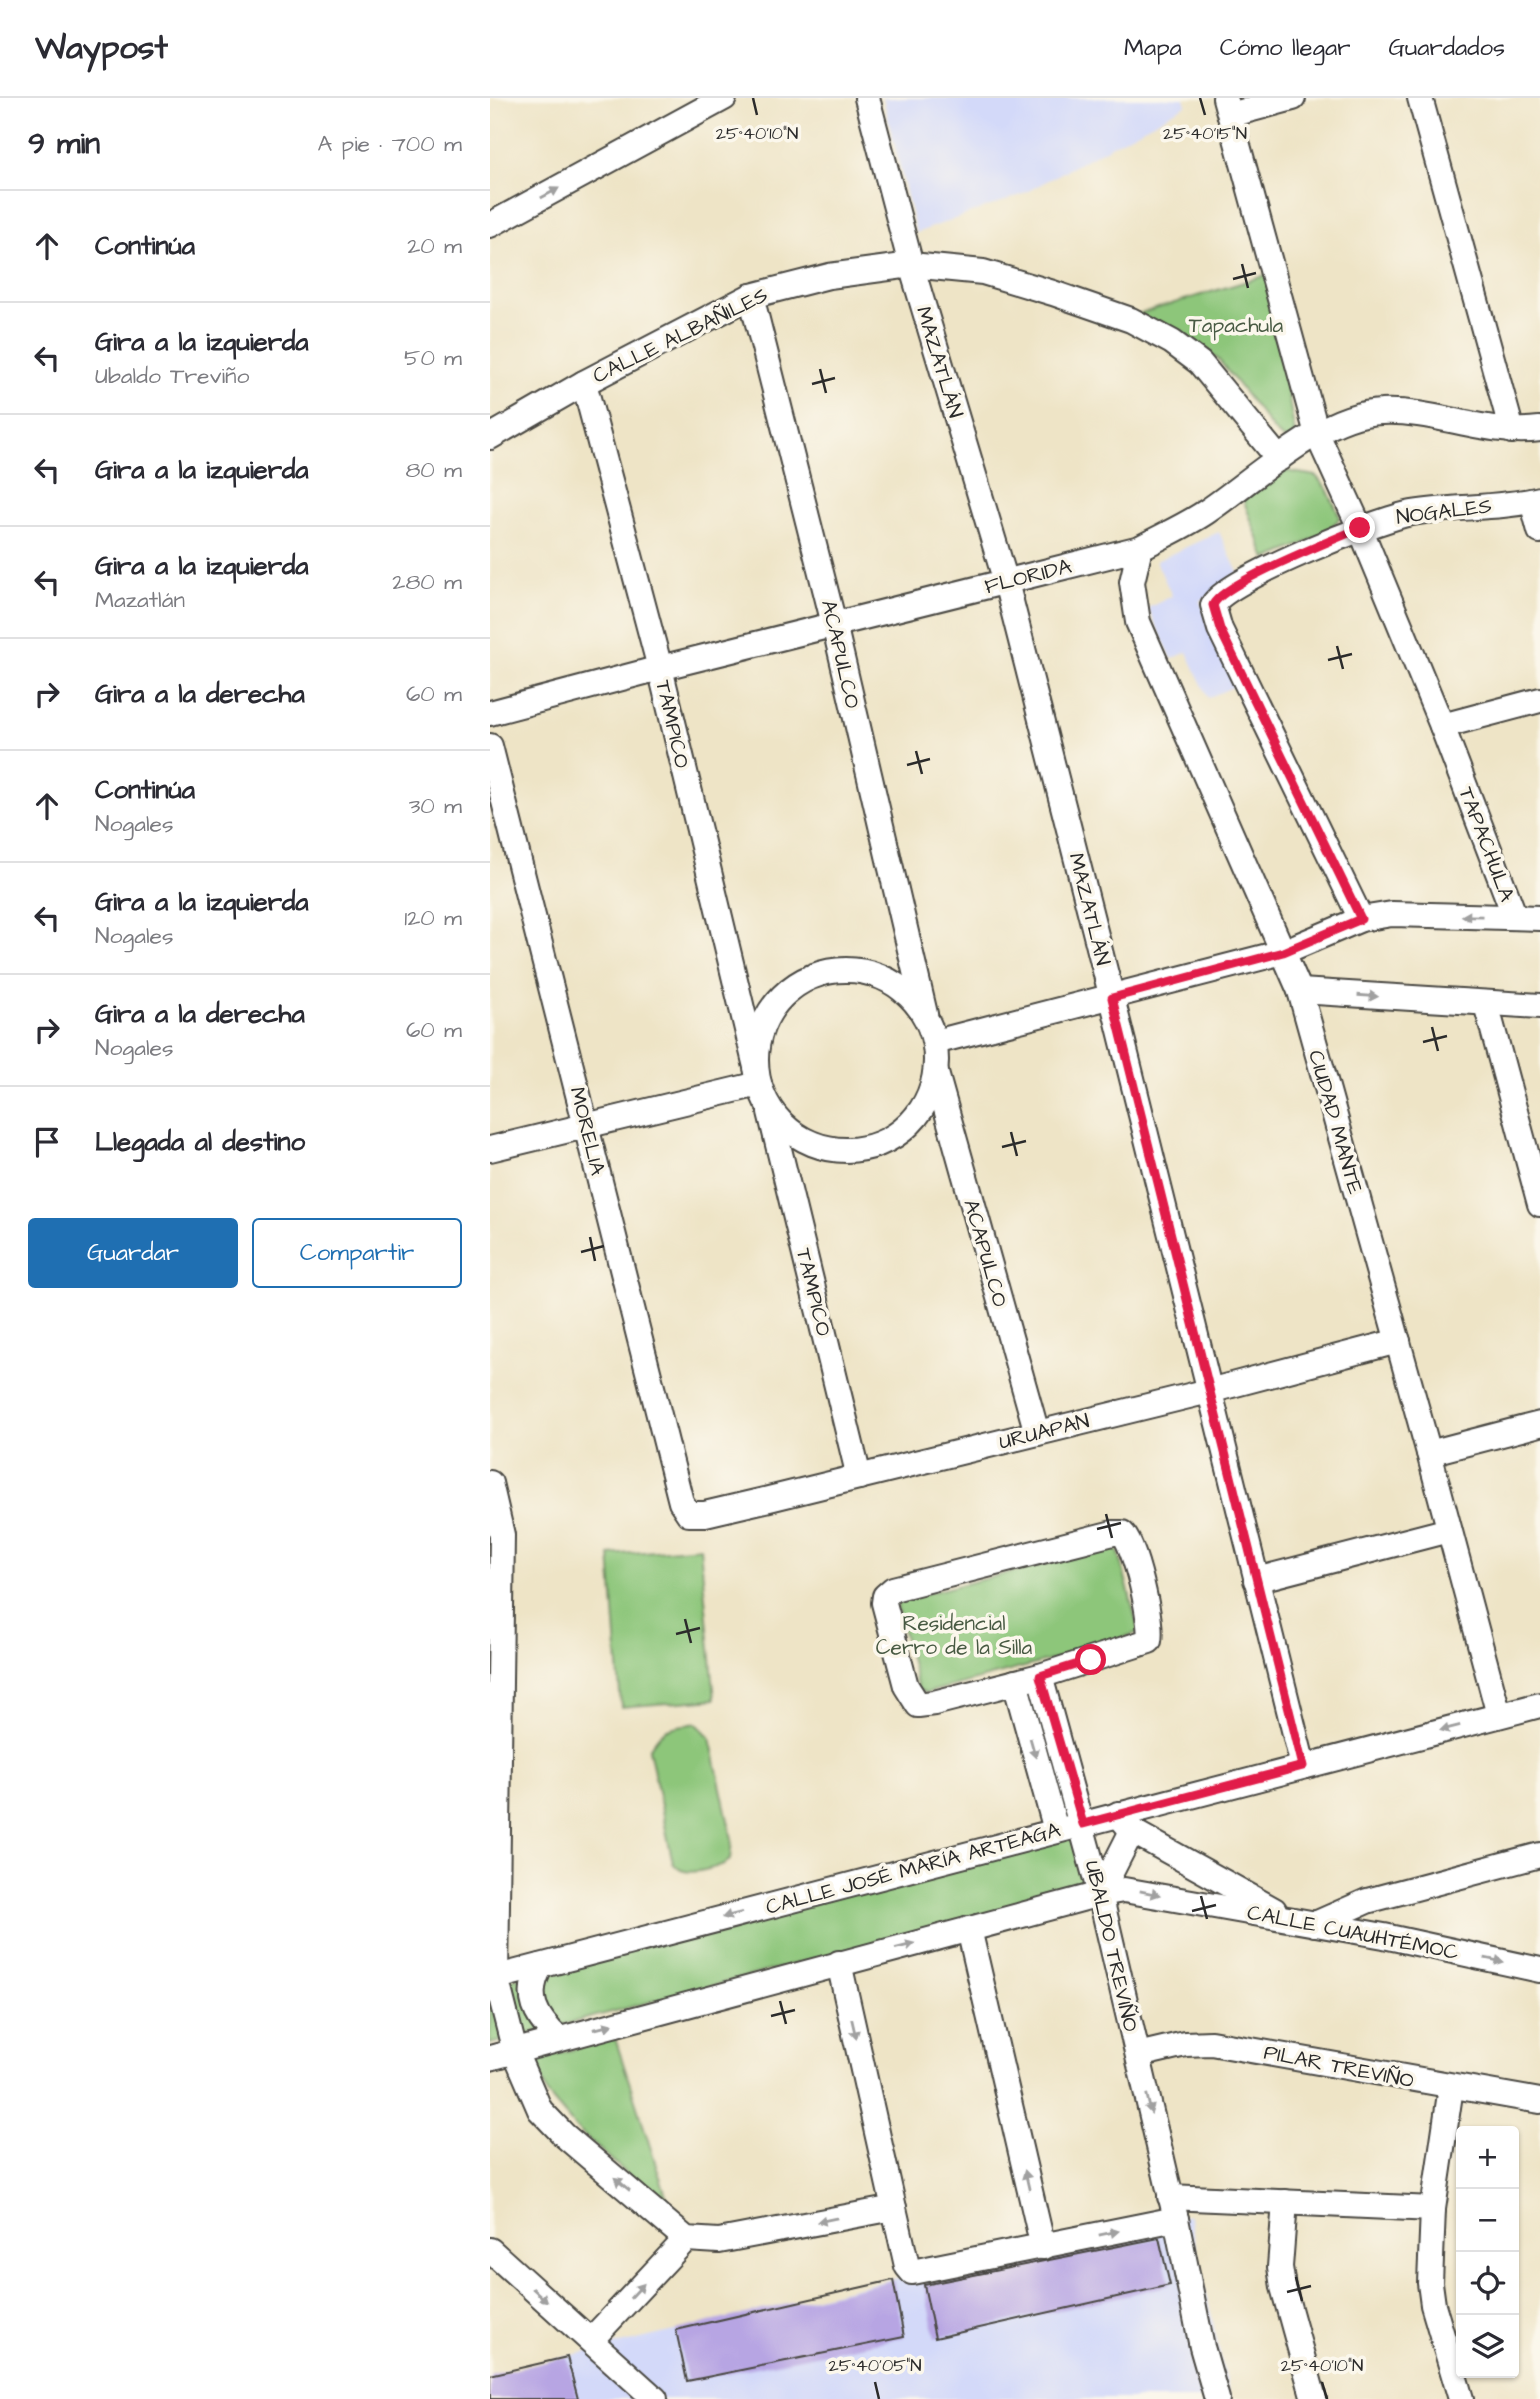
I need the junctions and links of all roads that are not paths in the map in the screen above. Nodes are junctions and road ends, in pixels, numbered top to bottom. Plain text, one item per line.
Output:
1 (723, 98) edge
2 (867, 98) edge
3 (1293, 98) edge
4 (1420, 98) edge
5 (1228, 107) edge
6 (490, 225) edge
7 (911, 265) junction
8 (751, 296) junction
9 (584, 383) junction
10 (1540, 429) edge
11 (1511, 431) junction
12 (1317, 434) junction
13 (490, 437) edge
14 (1279, 459) junction
15 (1536, 500) edge
16 (1360, 528) junction
17 (1540, 531) edge
18 (1140, 548) junction
19 (1006, 582) junction
20 (834, 624) junction
21 (660, 668) junction
22 (1540, 700) edge
23 (490, 713) edge
24 (1442, 726) junction
25 (490, 746) edge
26 (1515, 917) junction
27 (1540, 918) edge
28 (1361, 919) junction
29 (1283, 952) junction
30 (1300, 992) junction
31 (1112, 998) junction
32 (1486, 1004) junction
33 (1540, 1006) edge
34 (925, 1014) junction
35 (935, 1042) junction
36 (936, 1072) junction
37 (757, 1076) junction
38 (769, 1108) junction
39 (587, 1125) junction
40 (490, 1149) edge
41 (1540, 1204) edge
42 (1398, 1341) junction
43 (1209, 1391) junction
44 (1540, 1424) edge
45 (1037, 1433) junction
46 (1429, 1453) junction
47 (859, 1477) junction
48 (490, 1483) edge
49 (689, 1514) joint
50 (1448, 1530) junction
51 (1256, 1580) junction
52 (1040, 1676) junction
53 (1015, 1682) junction
54 (1540, 1704) edge
55 (1499, 1715) junction
56 (1303, 1766) junction
57 (1125, 1823) junction
58 (1083, 1824) junction
59 (1056, 1830) junction
60 (1540, 1855) edge
61 (1100, 1894) junction
62 (1304, 1922) junction
63 (969, 1929) junction
64 (839, 1963) junction
65 (541, 1966) junction
66 (1540, 1970) edge
67 (493, 1978) edge
68 (559, 2039) junction
69 (515, 2052) junction
70 (1138, 2055) junction
71 (490, 2058) edge
72 (1451, 2087) junction
73 (1540, 2101) edge
74 (1285, 2202) junction
75 (894, 2208) junction
76 (1173, 2208) junction
77 (1433, 2209) junction
78 (686, 2239) junction
79 (1043, 2247) junction
80 (490, 2250) edge
81 (591, 2340) junction
82 (654, 2399) edge
83 (1217, 2399) edge
84 (1314, 2399) edge
85 (1461, 2399) edge

6 -> 1 street
2 - 7 street, MAZATLÁN
3 - 5 street
4 - 11 street
5 - 12 street, TAPACHULA
7 - 8 street, CALLE ALBAÑILES
7 - 14 street, CALLE ALBAÑILES
7 - 19 street, MAZATLÁN
8 - 9 street, CALLE ALBAÑILES
8 - 20 street, ACAPULCO
9 - 13 street, CALLE ALBAÑILES
9 - 21 street, TAMPICO
10 - 11 street, FLORIDA
11 - 12 street, FLORIDA
12 - 14 street, FLORIDA
12 - 16 street, TAPACHULA
14 - 18 street, FLORIDA
15 - 16 street, NOGALES
15 - 17 street
16 - 24 street, TAPACHULA
16 - 28 street, NOGALES
18 - 19 street, FLORIDA
18 - 29 street, CIUDAD MANTE
19 - 20 street, FLORIDA
19 - 31 street, MAZATLÁN
20 - 21 street, FLORIDA
20 - 34 street, ACAPULCO
21 - 23 street, FLORIDA
21 - 37 street, TAMPICO
22 - 24 street
24 - 26 street, TAPACHULA
25 - 39 street, MORELIA
26 - 27 street
26 -> 28 street
28 - 29 street
29 - 30 street, CIUDAD MANTE
29 - 31 street
30 -> 32 street
30 - 42 street, CIUDAD MANTE
31 - 35 street
31 - 43 street, MAZATLÁN
32 - 33 street
32 - 41 street
34 - 35 street
34 - 37 street
35 - 36 street
36 - 38 street
36 - 45 street, ACAPULCO
37 - 38 street
37 - 39 street
38 - 47 street, TAMPICO
39 - 40 street
39 - 49 street, MORELIA
42 - 43 street, URUAPAN
42 - 46 street, CIUDAD MANTE
43 - 45 street, URUAPAN
43 - 51 street, MAZATLÁN
44 - 46 street
45 - 47 street, URUAPAN
46 - 50 street, CIUDAD MANTE
47 - 49 street, URUAPAN
48 - 67 street
50 - 51 street
50 - 55 street, CIUDAD MANTE
51 - 56 street, MAZATLÁN
52 - 53 street
52 - 53 street
52 - 58 street, UBALDO TREVIÑO
53 -> 59 street
54 - 55 street, CALLE JOSÉ MARÍA ARTEAGA
55 -> 56 street, CALLE JOSÉ MARÍA ARTEAGA
56 - 57 street, CALLE JOSÉ MARÍA ARTEAGA
57 - 58 street, CALLE JOSÉ MARÍA ARTEAGA
57 - 61 street
57 - 62 street
58 - 59 street, CALLE JOSÉ MARÍA ARTEAGA
58 - 61 street, UBALDO TREVIÑO
59 -> 65 street, CALLE JOSÉ MARÍA ARTEAGA
60 - 62 street
61 -> 62 street, CALLE CUAUHTÉMOC
61 - 63 street, CALLE CUAUHTÉMOC
61 - 70 street, UBALDO TREVIÑO
62 -> 66 street, CALLE CUAUHTÉMOC
64 -> 63 street, CALLE CUAUHTÉMOC
79 -> 63 street
68 -> 64 street
64 -> 75 street
65 - 67 street, CALLE JOSÉ MARÍA ARTEAGA
65 - 68 street
67 - 69 street
68 - 69 street
69 - 71 street
78 -> 69 street
70 - 72 street, PILAR TREVIÑO
70 -> 76 street, UBALDO TREVIÑO
72 - 73 street, PILAR TREVIÑO
72 - 77 street
74 - 76 street
74 - 77 street
74 - 84 street
75 -> 78 street
75 - 79 street
79 -> 76 street
76 - 83 street, UBALDO TREVIÑO
77 - 85 street
81 -> 78 street
80 -> 81 street
81 - 82 street

